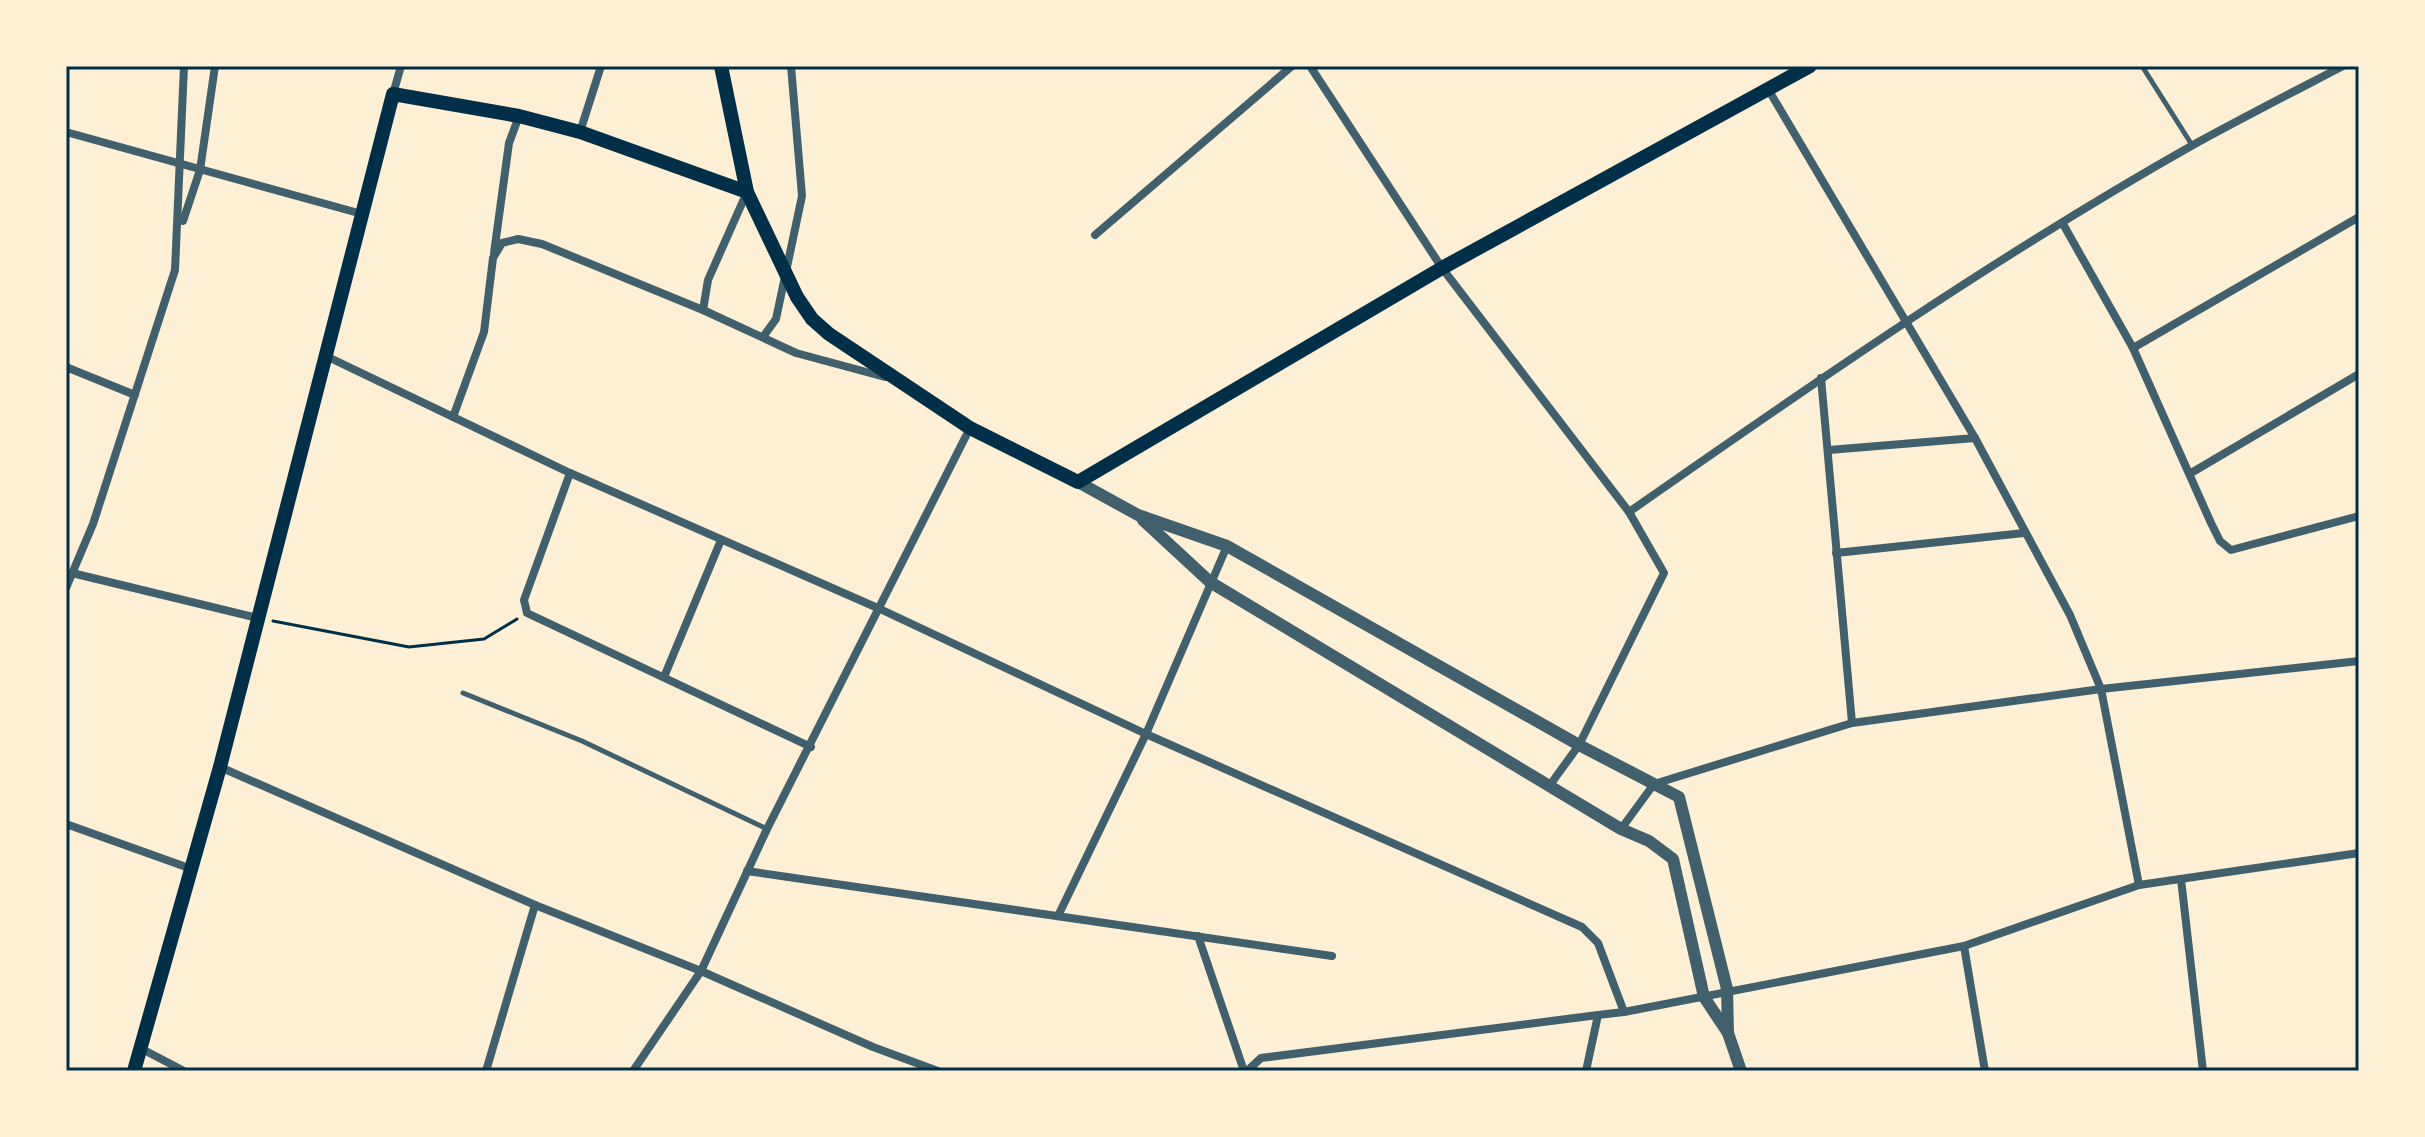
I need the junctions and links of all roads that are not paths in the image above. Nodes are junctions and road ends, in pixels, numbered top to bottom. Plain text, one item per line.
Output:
1 (184, 66) edge
2 (215, 66) edge
3 (401, 66) edge
4 (601, 66) edge
5 (721, 66) edge
6 (791, 66) edge
7 (1292, 66) edge
8 (1310, 66) edge
9 (1810, 66) edge
10 (2142, 66) edge
11 (2343, 66) edge
12 (1768, 89) junction
13 (393, 94) junction
14 (519, 116) junction
15 (66, 132) edge
16 (580, 132) junction
17 (2192, 146) junction
18 (182, 166) junction
19 (200, 170) junction
20 (747, 192) junction
21 (362, 214) junction
22 (2359, 217) edge
23 (2063, 224) junction
24 (178, 234) junction
25 (1095, 235) dead end
26 (493, 258) junction
27 (1442, 268) junction
28 (787, 271) junction
29 (703, 310) junction
30 (1905, 325) junction
31 (763, 337) junction
32 (2133, 348) junction
33 (328, 357) junction
34 (66, 367) edge
35 (2359, 374) edge
36 (1821, 378) junction
37 (901, 382) junction
38 (135, 395) junction
39 (453, 417) junction
40 (970, 428) junction
41 (1975, 438) junction
42 (1829, 450) junction
43 (570, 473) junction
44 (2191, 473) junction
45 (1078, 482) junction
46 (1629, 512) junction
47 (1138, 515) junction
48 (2359, 516) edge
49 (2024, 533) junction
50 (721, 540) junction
51 (1227, 546) junction
52 (1836, 553) junction
53 (72, 573) junction
54 (1210, 582) junction
55 (66, 588) edge
56 (880, 609) junction
57 (258, 618) junction
58 (2359, 661) edge
59 (664, 677) junction
60 (2101, 689) junction
61 (463, 693) dead end
62 (1852, 723) junction
63 (1146, 734) junction
64 (1579, 745) junction
65 (811, 747) junction
66 (220, 767) junction
67 (1654, 784) junction
68 (1550, 785) junction
69 (66, 824) edge
70 (767, 829) junction
71 (1621, 829) junction
72 (2359, 853) edge
73 (189, 868) junction
74 (747, 871) junction
75 (2181, 879) junction
76 (2139, 885) junction
77 (535, 905) junction
78 (1058, 916) junction
79 (1198, 936) junction
80 (1964, 946) junction
81 (1332, 956) dead end
82 (701, 971) junction
83 (1727, 989) junction
84 (1704, 997) junction
85 (1624, 1012) junction
86 (1598, 1015) junction
87 (1728, 1033) junction
88 (142, 1049) junction
89 (134, 1071) edge
90 (184, 1071) edge
91 (486, 1071) edge
92 (633, 1071) edge
93 (938, 1071) edge
94 (1246, 1071) edge
95 (1586, 1071) edge
96 (1741, 1071) edge
97 (1985, 1071) edge
98 (2203, 1071) edge

1 - 18 street
2 - 19 street
3 - 13 street
4 - 16 street
5 - 20 main road
6 - 28 street
7 - 25 street
8 - 27 street
9 - 12 main road
10 - 17 lane
11 - 17 street
12 - 27 main road
12 - 30 street
13 - 14 main road
13 - 21 main road
14 - 16 main road
14 - 26 street
15 - 18 street
16 - 20 main road
17 - 23 street
18 - 19 street
18 - 24 street
19 - 21 street
19 - 24 street
20 - 28 main road
20 - 29 street
21 - 33 main road
22 - 32 street
23 - 30 street
23 - 32 street
24 - 38 street
26 - 29 street
26 - 39 street
27 - 45 main road
27 - 46 street
28 - 31 street
28 - 37 main road
29 - 31 street
30 - 36 street
30 - 41 street
31 - 37 street
32 - 44 street
33 - 39 street
33 - 57 main road
34 - 38 street
35 - 44 street
36 - 42 street
36 - 46 street
37 - 40 main road
38 - 53 street
39 - 43 street
40 - 45 main road
40 - 56 street
41 - 42 street
41 - 49 street
42 - 52 street
43 - 50 street
43 - 59 street
44 - 48 street
45 - 47 street
46 - 64 street
47 - 51 street
47 - 54 street
49 - 52 street
49 - 60 street
50 - 56 street
50 - 59 street
51 - 54 street
51 - 64 street
52 - 62 street
53 - 55 street
53 - 57 street
54 - 63 street
54 - 68 street
56 - 63 street
56 - 65 street
57 - 66 main road
58 - 60 street
59 - 65 street
60 - 62 street
60 - 76 street
61 - 70 lane
62 - 67 street
63 - 78 street
63 - 85 street
64 - 67 street
64 - 68 street
65 - 70 street
66 - 73 main road
66 - 77 street
67 - 71 street
67 - 83 street
68 - 71 street
69 - 73 street
70 - 74 street
71 - 84 street
72 - 75 street
73 - 88 main road
74 - 78 street
74 - 82 street
75 - 76 street
75 - 98 street
76 - 80 street
77 - 82 street
77 - 91 street
78 - 79 street
79 - 81 street
79 - 94 street
80 - 83 street
80 - 97 street
82 - 92 street
82 - 93 street
83 - 84 street
83 - 87 street
84 - 85 street
84 - 87 street
85 - 86 street
86 - 94 street
86 - 95 street
87 - 96 street
88 - 89 main road
88 - 90 street

